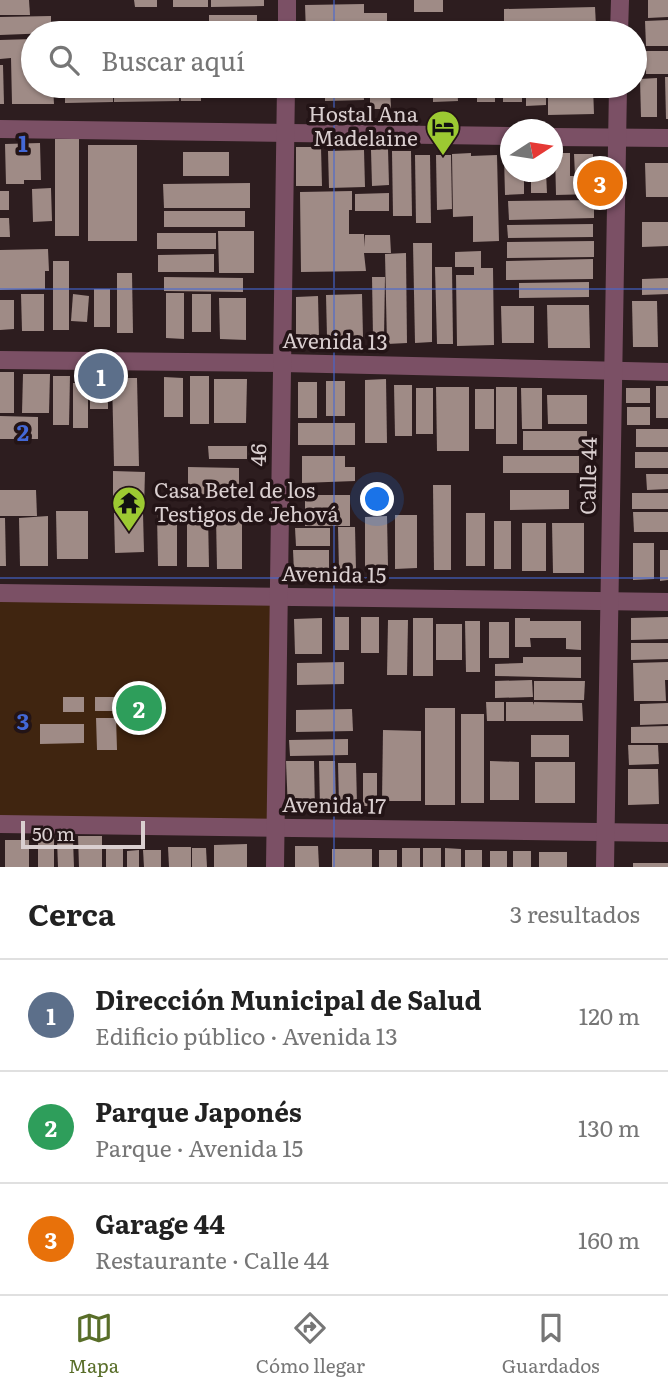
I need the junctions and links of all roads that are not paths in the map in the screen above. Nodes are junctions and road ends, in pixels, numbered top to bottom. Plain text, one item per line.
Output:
1 (287, 0) edge
2 (620, 0) edge
3 (287, 21) edge
4 (619, 21) edge
5 (286, 98) edge
6 (618, 98) edge
7 (0, 128) edge
8 (285, 131) junction
9 (500, 136) edge
10 (563, 137) edge
11 (617, 138) junction
12 (668, 138) edge
13 (0, 360) edge
14 (283, 363) junction
15 (613, 372) junction
16 (668, 372) edge
17 (0, 593) edge
18 (279, 597) junction
19 (610, 601) junction
20 (668, 602) edge
21 (0, 824) edge
22 (275, 828) junction
23 (606, 832) junction
24 (668, 833) edge
25 (275, 867) edge
26 (605, 867) edge

1 - 3 street
2 - 4 street
5 - 8 street, 46
6 - 11 street, Calle 44
7 - 8 street
8 - 9 street
8 - 14 street, 46
10 - 11 street
11 - 12 street
11 - 15 street, Calle 44
13 - 14 street, Avenida 13
14 - 15 street, Avenida 13
14 - 18 street, 46
15 - 16 street, Avenida 13
15 - 19 street, Calle 44
17 - 18 street, Avenida 15
18 - 19 street, Avenida 15
18 - 22 street, 46
19 - 20 street, Avenida 15
19 - 23 street, Calle 44
21 - 22 street, Avenida 17
22 - 23 street, Avenida 17
22 - 25 street, 46
23 - 24 street, Avenida 17
23 - 26 street, Calle 44

